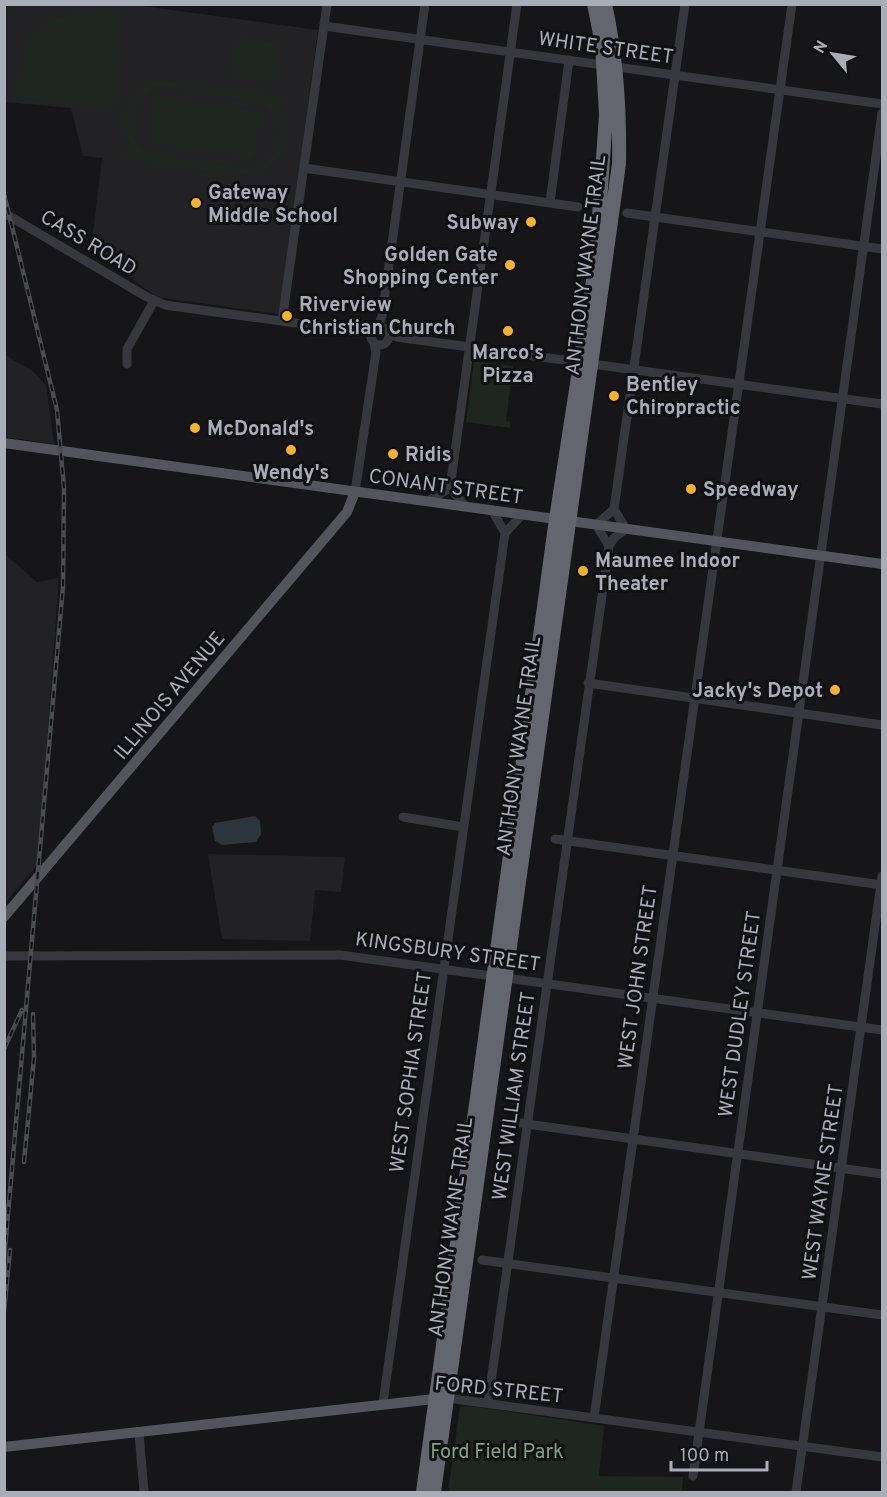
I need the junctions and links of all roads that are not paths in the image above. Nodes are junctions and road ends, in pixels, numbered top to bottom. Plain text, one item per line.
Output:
1 (327, 4) edge
2 (425, 4) edge
3 (517, 4) edge
4 (594, 4) edge
5 (605, 4) edge
6 (685, 4) edge
7 (792, 4) edge
8 (324, 26) junction
9 (420, 39) junction
10 (510, 52) junction
11 (570, 60) junction
12 (611, 66) junction
13 (675, 75) junction
14 (780, 89) junction
15 (882, 104) edge
16 (882, 113) edge
17 (304, 168) junction
18 (400, 182) junction
19 (491, 194) junction
20 (550, 202) junction
21 (578, 207) dead end
22 (4, 213) edge
23 (627, 213) dead end
24 (655, 217) junction
25 (760, 232) junction
26 (864, 246) junction
27 (882, 249) edge
28 (154, 301) junction
29 (282, 321) junction
30 (379, 337) junction
31 (469, 347) junction
32 (586, 363) junction
33 (127, 364) dead end
34 (634, 370) junction
35 (739, 385) junction
36 (843, 399) junction
37 (882, 404) edge
38 (4, 443) edge
39 (450, 488) junction
40 (355, 492) junction
41 (428, 501) junction
42 (466, 507) junction
43 (614, 509) junction
44 (492, 510) junction
45 (523, 514) junction
46 (563, 520) junction
47 (596, 525) junction
48 (626, 529) junction
49 (505, 532) junction
50 (716, 542) junction
51 (609, 546) junction
52 (822, 556) junction
53 (882, 564) edge
54 (588, 683) junction
55 (694, 698) junction
56 (799, 713) junction
57 (882, 725) edge
58 (403, 817) dead end
59 (463, 827) junction
60 (555, 839) dead end
61 (567, 841) junction
62 (672, 855) junction
63 (778, 870) junction
64 (882, 882) edge
65 (4, 917) edge
66 (4, 956) edge
67 (442, 969) junction
68 (499, 977) junction
69 (547, 983) junction
70 (653, 998) junction
71 (758, 1013) junction
72 (861, 1027) junction
73 (882, 1030) edge
74 (513, 1122) dead end
75 (527, 1124) junction
76 (633, 1138) junction
77 (737, 1154) junction
78 (842, 1168) junction
79 (882, 1173) edge
80 (482, 1260) dead end
81 (507, 1264) junction
82 (614, 1277) junction
83 (718, 1292) junction
84 (822, 1306) junction
85 (882, 1315) edge
86 (441, 1398) junction
87 (488, 1402) junction
88 (383, 1403) junction
89 (594, 1418) junction
90 (698, 1432) junction
91 (139, 1433) junction
92 (802, 1446) junction
93 (4, 1448) edge
94 (882, 1457) edge
95 (693, 1476) dead end
96 (144, 1492) edge
97 (423, 1492) edge
98 (434, 1492) edge
99 (796, 1492) edge

1 - 8 street
2 - 9 street
3 - 10 street
4 - 12 highway, ANTHONY WAYNE TRAIL
5 - 12 highway, ANTHONY WAYNE TRAIL
6 - 13 street
7 - 14 street, WEST JOHN STREET
8 - 9 street, WHITE STREET
8 - 17 street
9 - 10 street, WHITE STREET
9 - 18 street
10 - 11 street, WHITE STREET
10 - 19 street
11 - 12 street, WHITE STREET
11 - 20 street
12 - 13 street, WHITE STREET
12 - 32 highway, ANTHONY WAYNE TRAIL
13 - 14 street, WHITE STREET
13 - 24 street
14 - 15 street, WHITE STREET
14 - 25 street, WEST JOHN STREET
16 - 26 street, WEST DUDLEY STREET
17 - 18 street
17 - 29 street
18 - 19 street
18 - 30 street
19 - 20 street
19 - 31 street
20 - 21 street
22 - 28 street, CASS ROAD
23 - 24 street
24 - 25 street
24 - 34 street
25 - 26 street
25 - 35 street, WEST JOHN STREET
26 - 27 street
26 - 36 street, WEST DUDLEY STREET
28 - 29 street, CASS ROAD
28 - 33 street
29 - 30 street, CASS ROAD
30 - 31 street
30 - 40 street
31 - 32 street
31 - 39 street
32 - 34 street
32 - 46 highway, ANTHONY WAYNE TRAIL
34 - 35 street
34 - 43 street
35 - 36 street
35 - 50 street, WEST JOHN STREET
36 - 37 street
36 - 52 street, WEST DUDLEY STREET
38 - 40 main road, CONANT STREET
39 - 41 street
39 - 42 street
40 - 41 main road, CONANT STREET
40 - 65 main road, ILLINOIS AVENUE
41 - 42 main road, CONANT STREET
42 - 44 main road, CONANT STREET
43 - 47 street
43 - 48 street
44 - 45 main road, CONANT STREET
44 - 49 street
45 - 46 main road, CONANT STREET
45 - 49 street
46 - 47 main road, CONANT STREET
46 - 68 highway, ANTHONY WAYNE TRAIL
47 - 48 main road, CONANT STREET
47 - 51 street
48 - 50 main road, CONANT STREET
48 - 51 street
49 - 59 street, WEST SOPHIA STREET
50 - 52 main road, CONANT STREET
50 - 55 street, WEST JOHN STREET
51 - 54 street, WEST WILLIAM STREET
52 - 53 main road, CONANT STREET
52 - 56 street, WEST DUDLEY STREET
54 - 55 street
54 - 61 street, WEST WILLIAM STREET
55 - 56 street
55 - 62 street, WEST JOHN STREET
56 - 57 street
56 - 63 street, WEST DUDLEY STREET
58 - 59 street
59 - 67 street, WEST SOPHIA STREET
60 - 61 street
61 - 62 street
61 - 69 street, WEST WILLIAM STREET
62 - 63 street
62 - 70 street, WEST JOHN STREET
63 - 64 street
63 - 71 street, WEST DUDLEY STREET
64 - 72 street, WEST WAYNE STREET
66 - 67 street, KINGSBURY STREET
67 - 68 street, KINGSBURY STREET
67 - 88 street, WEST SOPHIA STREET
68 - 69 street, KINGSBURY STREET
68 - 86 highway, ANTHONY WAYNE TRAIL
69 - 70 street, KINGSBURY STREET
69 - 75 street, WEST WILLIAM STREET
70 - 71 street, KINGSBURY STREET
70 - 76 street, WEST JOHN STREET
71 - 72 street, KINGSBURY STREET
71 - 77 street, WEST DUDLEY STREET
72 - 73 street, KINGSBURY STREET
72 - 78 street, WEST WAYNE STREET
74 - 75 street
75 - 76 street
75 - 81 street, WEST WILLIAM STREET
76 - 77 street
76 - 82 street, WEST JOHN STREET
77 - 78 street
77 - 83 street, WEST DUDLEY STREET
78 - 79 street
78 - 84 street, WEST WAYNE STREET
80 - 81 street
81 - 82 street
81 - 87 street, WEST WILLIAM STREET
82 - 83 street
82 - 89 street, WEST JOHN STREET
83 - 84 street
83 - 90 street, WEST DUDLEY STREET
84 - 85 street
84 - 92 street, WEST WAYNE STREET
86 - 87 street, FORD STREET
86 - 88 main road, FORD STREET
86 - 97 highway, ANTHONY WAYNE TRAIL
86 - 98 highway, ANTHONY WAYNE TRAIL
87 - 89 street, FORD STREET
88 - 91 main road, FORD STREET
89 - 90 street, FORD STREET
90 - 92 street, FORD STREET
90 - 95 street, WEST DUDLEY STREET
91 - 93 main road, FORD STREET
91 - 96 street
92 - 94 street, FORD STREET
92 - 99 street, WEST WAYNE STREET

